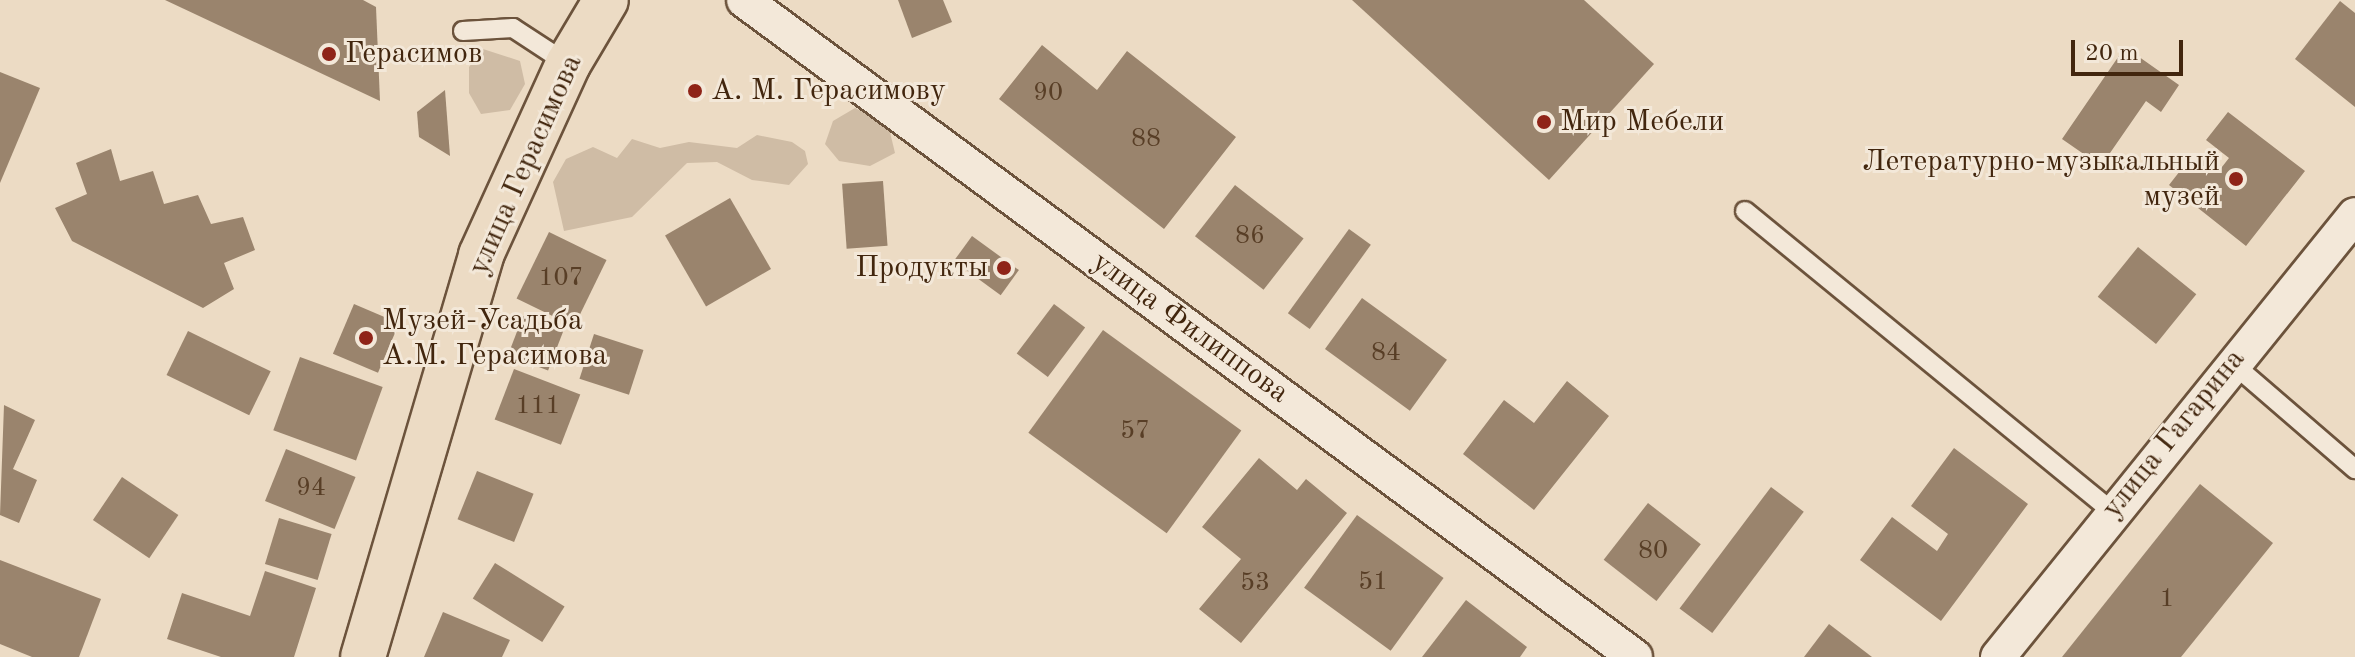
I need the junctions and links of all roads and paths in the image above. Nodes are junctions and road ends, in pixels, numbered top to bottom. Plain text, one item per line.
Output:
1 (606, 0) edge
2 (744, 0) edge
3 (463, 31) dead end
4 (568, 64) junction
5 (1745, 211) dead end
6 (2355, 215) edge
7 (2231, 362) junction
8 (2355, 469) edge
9 (2111, 511) junction
10 (363, 657) edge
11 (1635, 657) edge
12 (1998, 657) edge

1 - 4 main road, улица Герасимова
2 - 11 street, улица Филиппова
3 - 4 lane
4 - 10 main road, улица Герасимова
5 - 9 lane
6 - 7 street, улица Гагарина
7 - 8 lane
7 - 9 street, улица Гагарина
9 - 12 street, улица Гагарина

